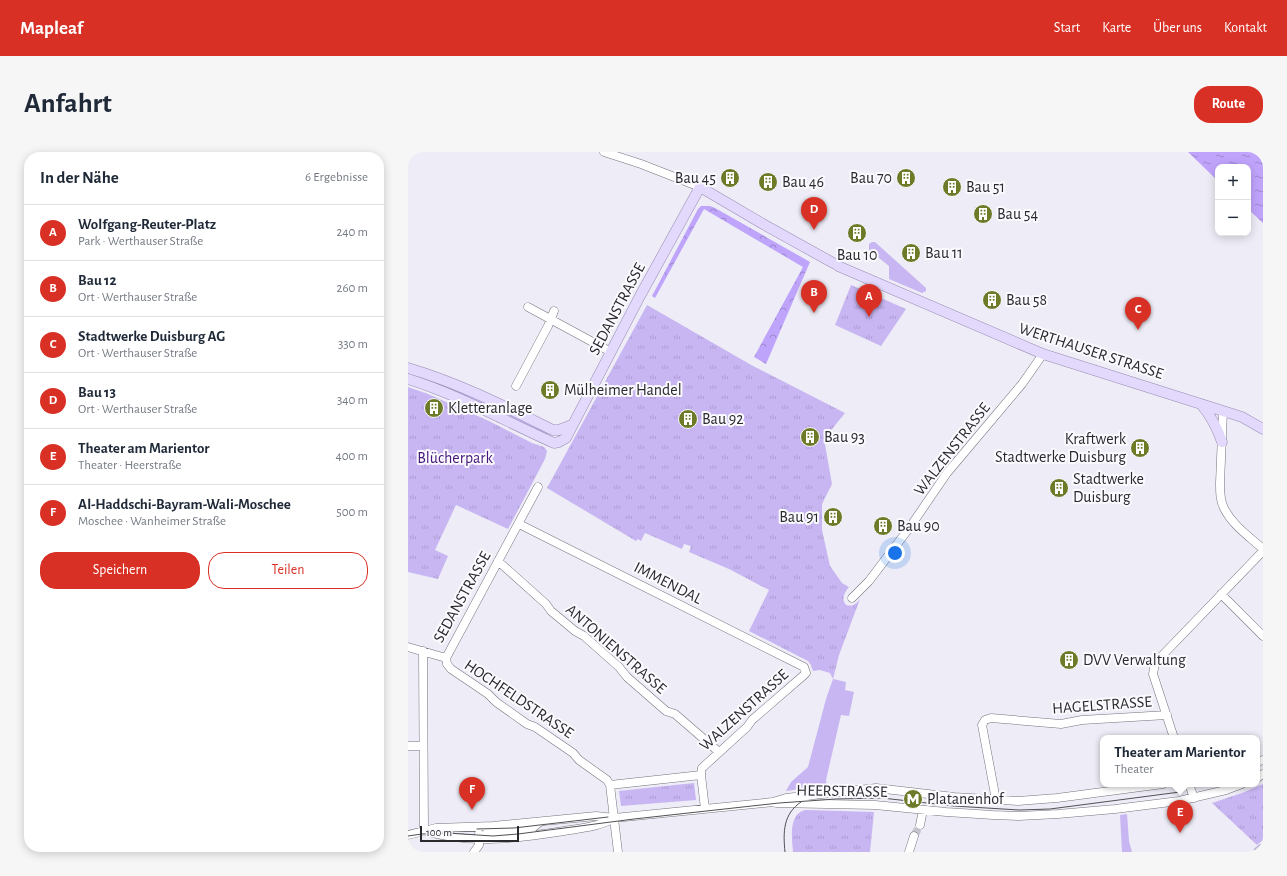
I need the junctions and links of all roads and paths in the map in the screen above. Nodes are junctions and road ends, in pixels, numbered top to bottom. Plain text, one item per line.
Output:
1 (604, 152) edge
2 (700, 187) junction
3 (528, 307) dead end
4 (554, 311) dead end
5 (550, 319) junction
6 (611, 352) junction
7 (1043, 354) junction
8 (408, 368) edge
9 (408, 379) edge
10 (516, 386) dead end
11 (1202, 404) junction
12 (1223, 411) junction
13 (572, 425) junction
14 (1263, 429) edge
15 (1222, 442) junction
16 (538, 487) dead end
17 (519, 524) junction
18 (1263, 550) edge
19 (498, 561) junction
20 (1221, 594) junction
21 (852, 598) dead end
22 (1263, 636) edge
23 (408, 647) edge
24 (423, 651) junction
25 (446, 658) junction
26 (804, 667) joint
27 (1167, 715) junction
28 (1173, 735) edge
29 (408, 746) edge
30 (423, 746) junction
31 (719, 752) junction
32 (701, 775) junction
33 (610, 786) junction
34 (1140, 787) edge
35 (1191, 787) edge
36 (1234, 787) edge
37 (1194, 798) junction
38 (996, 800) junction
39 (773, 802) junction
40 (705, 809) junction
41 (923, 810) junction
42 (614, 818) junction
43 (540, 822) junction
44 (920, 825) tunnel mouth
45 (476, 827) junction
46 (424, 831) junction
47 (408, 835) edge
48 (914, 836) tunnel mouth
49 (480, 838) junction
50 (1263, 848) edge
51 (474, 852) edge
52 (618, 852) edge
53 (909, 852) edge
54 (1259, 852) edge

1 - 2 street
2 - 6 main road, SEDANSTRASSE
2 - 7 main road, WERTHAUSER STRASSE
3 - 5 street
4 - 5 street
5 - 6 street
5 - 10 street
6 - 13 main road, SEDANSTRASSE
7 - 11 main road, WERTHAUSER STRASSE
7 - 21 street, WALZENSTRASSE
8 - 13 main road
9 - 13 main road, SEDANSTRASSE
11 - 12 main road, WERTHAUSER STRASSE
11 - 15 main road
12 - 14 main road, WERTHAUSER STRASSE
12 - 15 street
15 - 18 street
16 - 17 street, SEDANSTRASSE
17 - 19 street, SEDANSTRASSE
17 - 26 street, IMMENDAL
18 - 20 street
19 - 25 street, SEDANSTRASSE
19 - 31 street, ANTONIENSTRASSE
20 - 22 street
20 - 27 street
23 - 24 street, HOCHFELDSTRASSE
24 - 25 street, HOCHFELDSTRASSE
24 - 30 street
25 - 33 street, HOCHFELDSTRASSE
26 - 31 street, WALZENSTRASSE
27 - 28 street
27 - 38 street, HAGELSTRASSE
29 - 30 street
30 - 46 street
31 - 32 street, WALZENSTRASSE
32 - 33 street
32 - 40 street
33 - 42 street
34 - 38 street, HEERSTRASSE
35 - 37 street
36 - 37 street, HEERSTRASSE
37 - 41 street, HEERSTRASSE
38 - 39 street, HEERSTRASSE
39 - 40 street, HEERSTRASSE
39 - 41 street, HEERSTRASSE
40 - 42 street, HEERSTRASSE
41 - 44 street
42 - 43 street, HEERSTRASSE
42 - 49 street, HEERSTRASSE
42 - 52 street
43 - 45 street, HEERSTRASSE
43 - 49 street, HEERSTRASSE
45 - 46 street, HEERSTRASSE
45 - 49 street
46 - 47 street, HEERSTRASSE
46 - 49 street
48 - 53 street
49 - 51 street
50 - 54 main road

